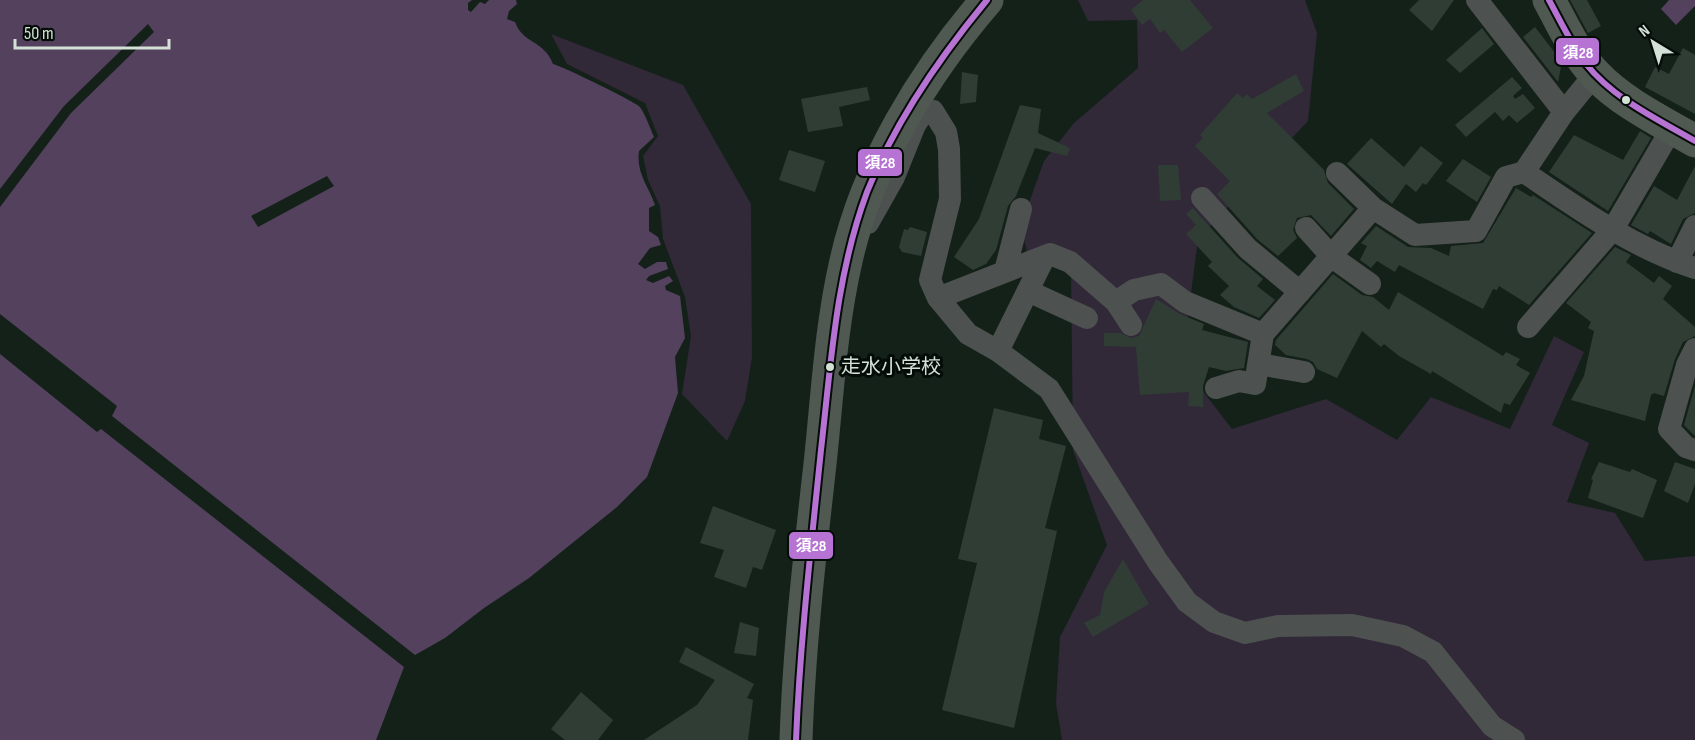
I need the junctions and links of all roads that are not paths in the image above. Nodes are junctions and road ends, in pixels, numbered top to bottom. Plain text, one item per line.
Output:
1 (987, 0) edge
2 (1477, 0) edge
3 (1549, 0) edge
4 (1595, 74) junction
5 (1564, 112) junction
6 (1684, 134) edge
7 (1524, 172) junction
8 (1337, 173) dead end
9 (1202, 198) dead end
10 (1373, 208) junction
11 (1021, 209) dead end
12 (1695, 225) edge
13 (1306, 228) dead end
14 (1613, 229) junction
15 (1045, 256) junction
16 (1332, 256) junction
17 (846, 260) junction
18 (1686, 265) edge
19 (1005, 271) junction
20 (1370, 284) dead end
21 (1028, 291) junction
22 (1300, 292) junction
23 (938, 298) junction
24 (1116, 302) junction
25 (1087, 318) dead end
26 (1131, 325) dead end
27 (1528, 327) dead end
28 (1263, 334) junction
29 (1695, 349) edge
30 (998, 351) junction
31 (1259, 364) junction
32 (1304, 372) dead end
33 (1216, 388) dead end
34 (1695, 450) edge
35 (796, 740) edge
36 (1514, 740) edge

1 - 17 highway
2 - 5 street
3 - 4 highway
4 - 5 street
4 - 6 highway
5 - 7 street
6 - 14 street
7 - 10 street
7 - 14 street
8 - 10 street
9 - 22 street
10 - 16 street
11 - 19 street
12 - 18 street
13 - 16 street
14 - 18 street
14 - 27 street
15 - 19 street
15 - 21 street
15 - 24 street
16 - 20 street
16 - 22 street
17 - 23 street
17 - 35 highway
19 - 23 street
21 - 25 street
21 - 30 street
22 - 28 street
23 - 30 street
24 - 26 street
24 - 28 street
28 - 31 street
29 - 34 street
30 - 36 street
31 - 32 street
31 - 33 street

